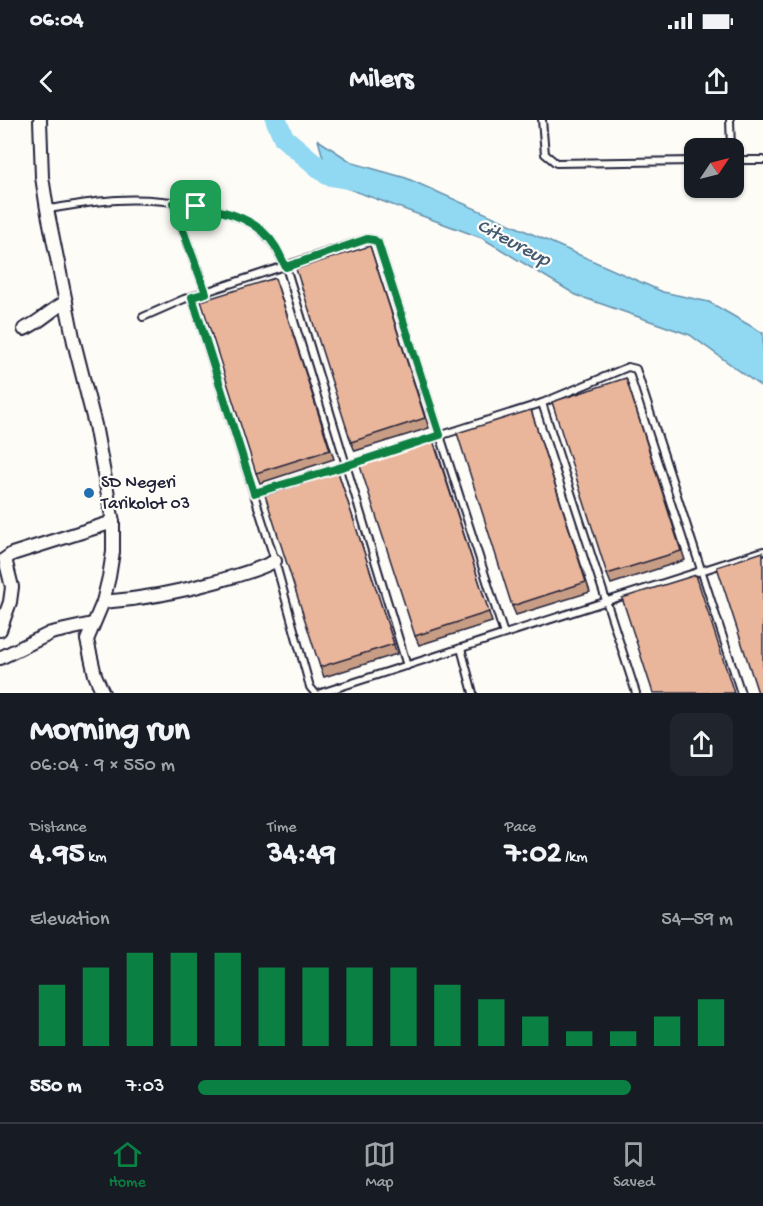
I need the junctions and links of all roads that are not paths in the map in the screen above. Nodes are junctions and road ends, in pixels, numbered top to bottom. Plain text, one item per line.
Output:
1 (40, 120) edge
2 (542, 120) edge
3 (730, 120) edge
4 (731, 138) edge
5 (763, 159) edge
6 (744, 160) edge
7 (684, 161) edge
8 (173, 203) junction
9 (47, 209) junction
10 (286, 267) junction
11 (206, 293) junction
12 (192, 297) junction
13 (66, 302) junction
14 (143, 317) dead end
15 (24, 329) dead end
16 (542, 403) junction
17 (440, 435) junction
18 (345, 466) junction
19 (254, 493) junction
20 (113, 522) junction
21 (763, 550) edge
22 (275, 561) junction
23 (702, 570) junction
24 (103, 602) junction
25 (605, 602) junction
26 (92, 624) junction
27 (0, 630) edge
28 (504, 634) junction
29 (461, 648) junction
30 (0, 658) edge
31 (407, 666) junction
32 (103, 693) edge
33 (315, 693) edge
34 (321, 693) edge
35 (473, 693) edge
36 (636, 693) edge
37 (741, 693) edge

1 - 9 street
2 - 7 lane
3 - 4 lane
5 - 6 lane
8 - 9 lane
8 - 10 lane
8 - 11 lane
9 - 13 street
10 - 11 lane
10 - 17 lane
10 - 18 lane
11 - 12 lane
12 - 14 lane
12 - 19 lane
13 - 15 street
13 - 20 street
16 - 17 lane
16 - 23 lane
16 - 25 lane
17 - 18 lane
17 - 28 lane
18 - 19 lane
18 - 31 lane
19 - 22 lane
20 - 24 street
20 - 27 street
21 - 23 lane
22 - 24 street
22 - 33 lane
23 - 25 lane
23 - 37 lane
24 - 26 street
25 - 28 lane
25 - 36 lane
26 - 30 street
26 - 32 street
28 - 29 lane
29 - 31 lane
29 - 35 lane
31 - 34 lane

